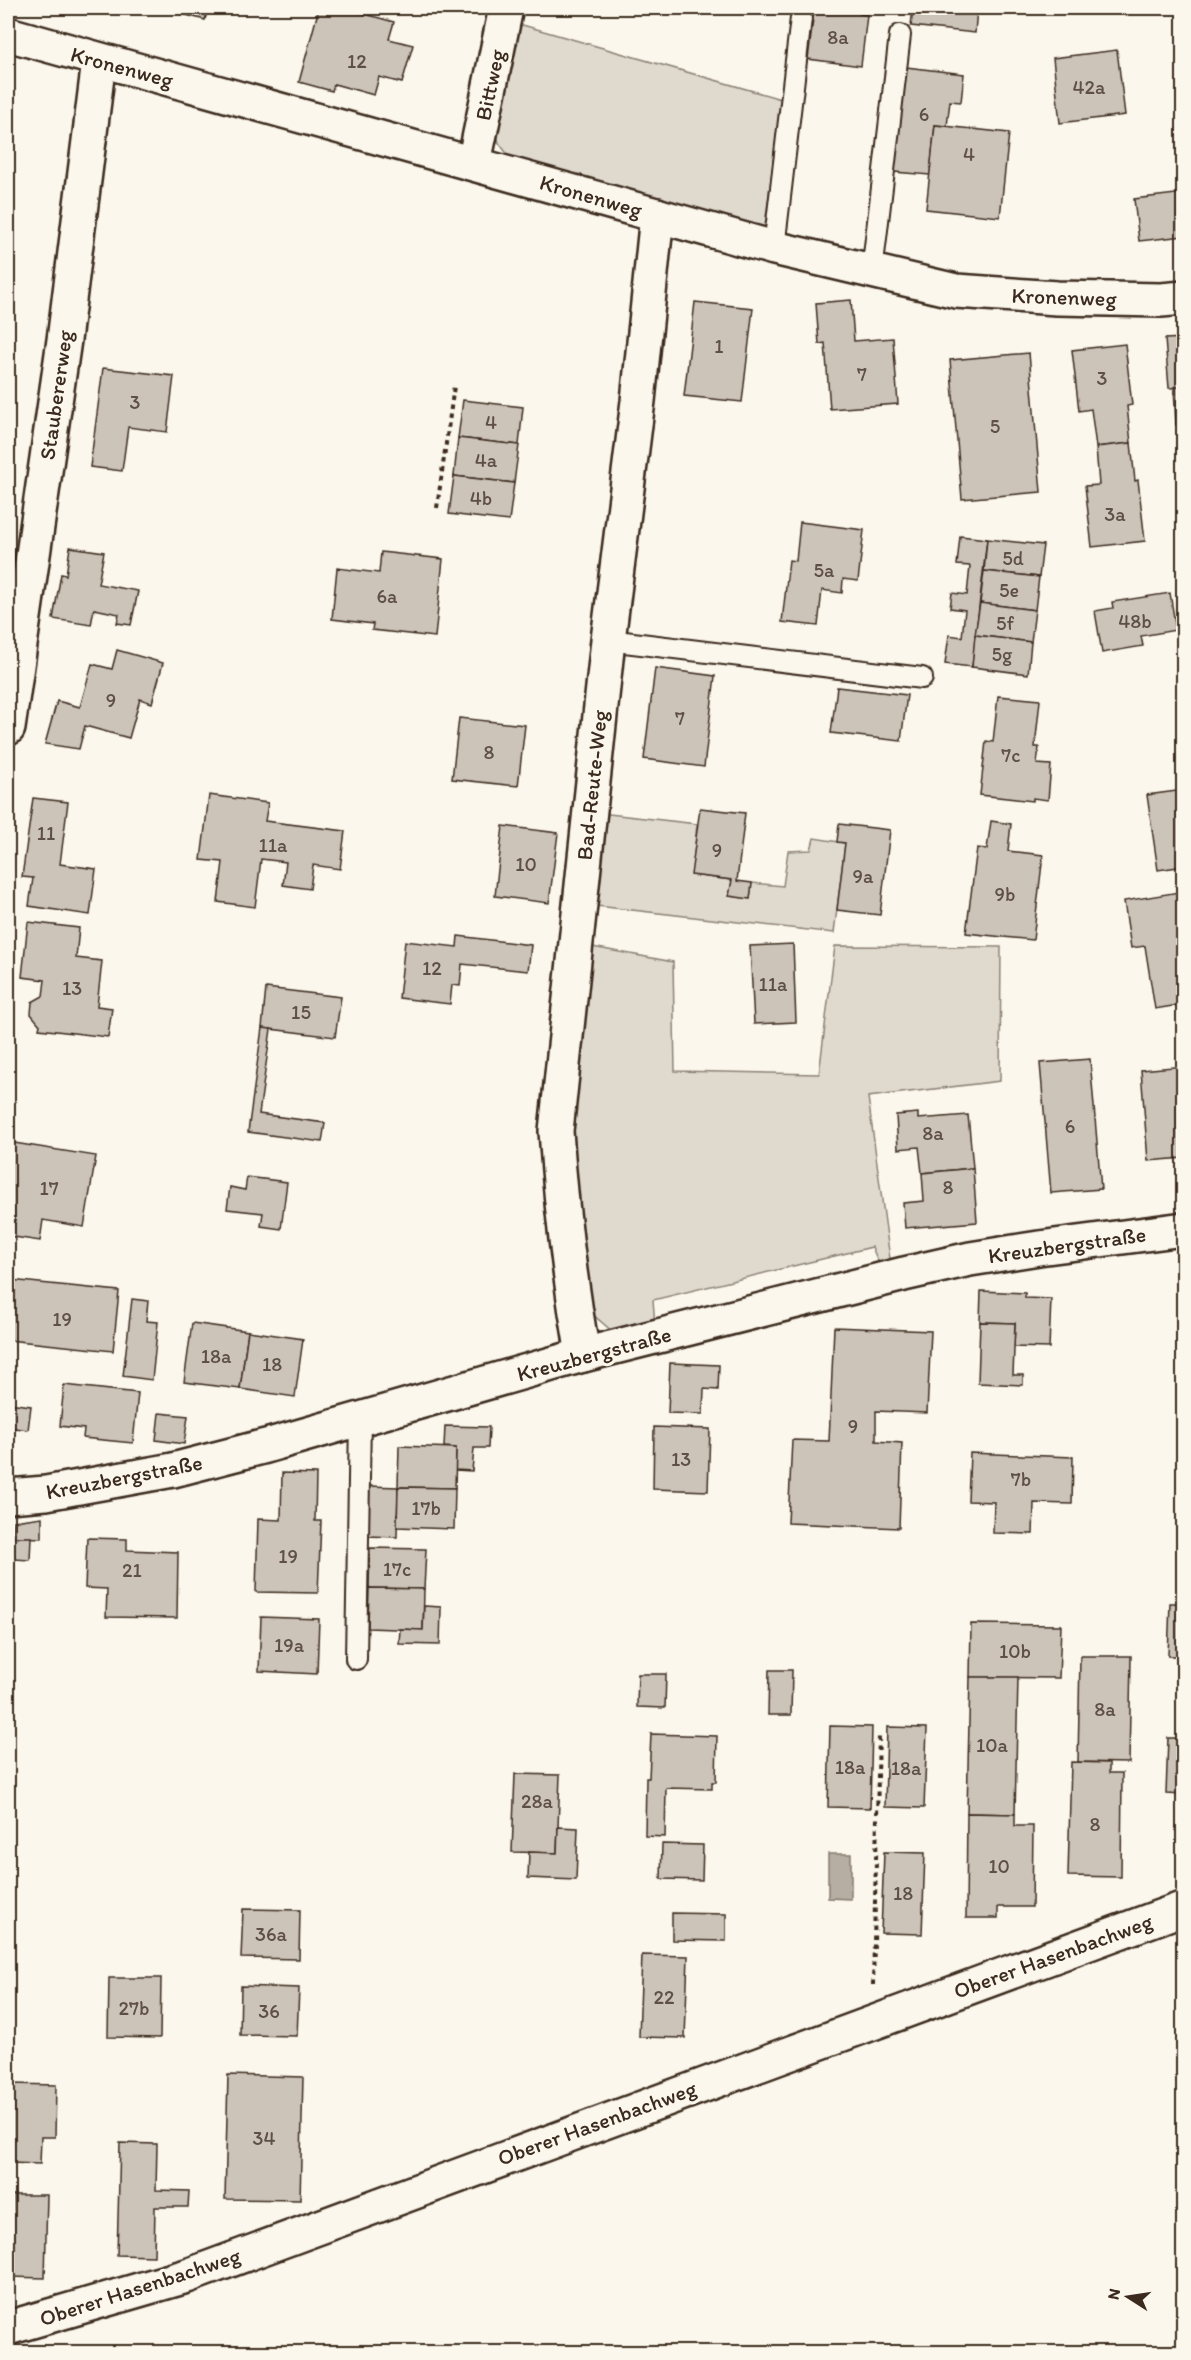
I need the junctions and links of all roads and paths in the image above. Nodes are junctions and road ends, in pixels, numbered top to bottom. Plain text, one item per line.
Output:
1 (506, 8) edge
2 (801, 18) dead end
3 (8, 34) edge
4 (900, 35) dead end
5 (99, 61) junction
6 (474, 163) junction
7 (657, 215) junction
8 (774, 248) junction
9 (872, 272) junction
10 (1184, 298) edge
11 (454, 386) dead end
12 (437, 508) dead end
13 (608, 640) junction
14 (922, 678) dead end
15 (8, 728) edge
16 (1184, 1229) edge
17 (583, 1355) junction
18 (360, 1419) junction
19 (8, 1496) edge
20 (356, 1659) dead end
21 (879, 1734) dead end
22 (1184, 1908) edge
23 (873, 1990) dead end
24 (8, 2328) edge

1 - 6 street, Bittweg
2 - 8 lane
3 - 5 street, Kronenweg
4 - 9 lane
5 - 6 street, Kronenweg
5 - 15 street, Staubererweg
6 - 7 street, Kronenweg
7 - 8 street, Kronenweg
7 - 13 street, Bad-Reute-Weg
8 - 9 street, Kronenweg
9 - 10 street, Kronenweg
11 - 12 path
13 - 14 lane
13 - 17 street, Bad-Reute-Weg
16 - 17 street, Kreuzbergstraße
17 - 18 street, Kreuzbergstraße
18 - 19 street, Kreuzbergstraße
18 - 20 lane
21 - 23 path
22 - 24 street, Oberer Hasenbachweg

